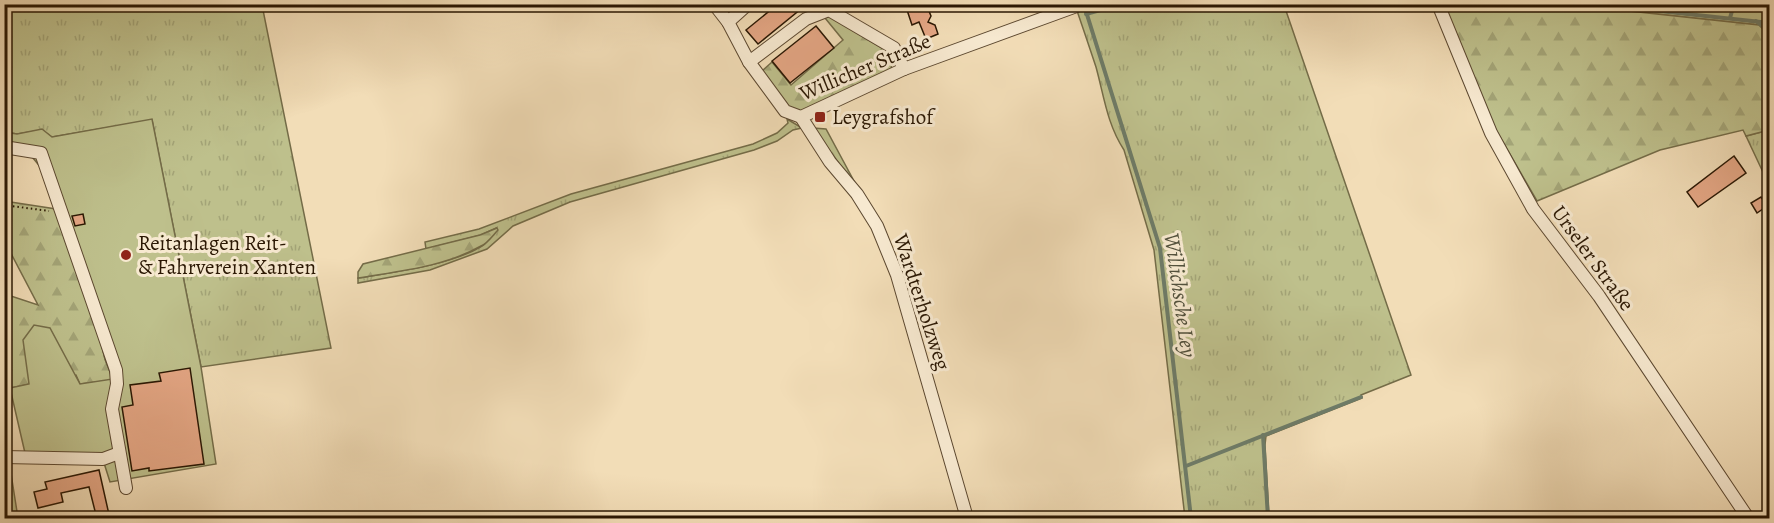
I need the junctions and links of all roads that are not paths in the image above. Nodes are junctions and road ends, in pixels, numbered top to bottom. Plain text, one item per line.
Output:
1 (714, 4) edge
2 (748, 4) edge
3 (1438, 4) edge
4 (1078, 6) edge
5 (728, 22) junction
6 (749, 62) junction
7 (903, 69) junction
8 (801, 117) junction
9 (4, 147) edge
10 (119, 453) junction
11 (4, 457) edge
12 (126, 488) dead end
13 (968, 519) edge
14 (1748, 519) edge

1 - 5 street, Willicher Straße
2 - 5 street
3 - 14 street, Urseler Straße
4 - 7 street, Willicher Straße
5 - 6 street, Willicher Straße
6 - 7 street
6 - 8 street, Willicher Straße
7 - 8 street, Willicher Straße
8 - 13 street, Wardterholzweg
9 - 10 street
10 - 11 street
10 - 12 street

